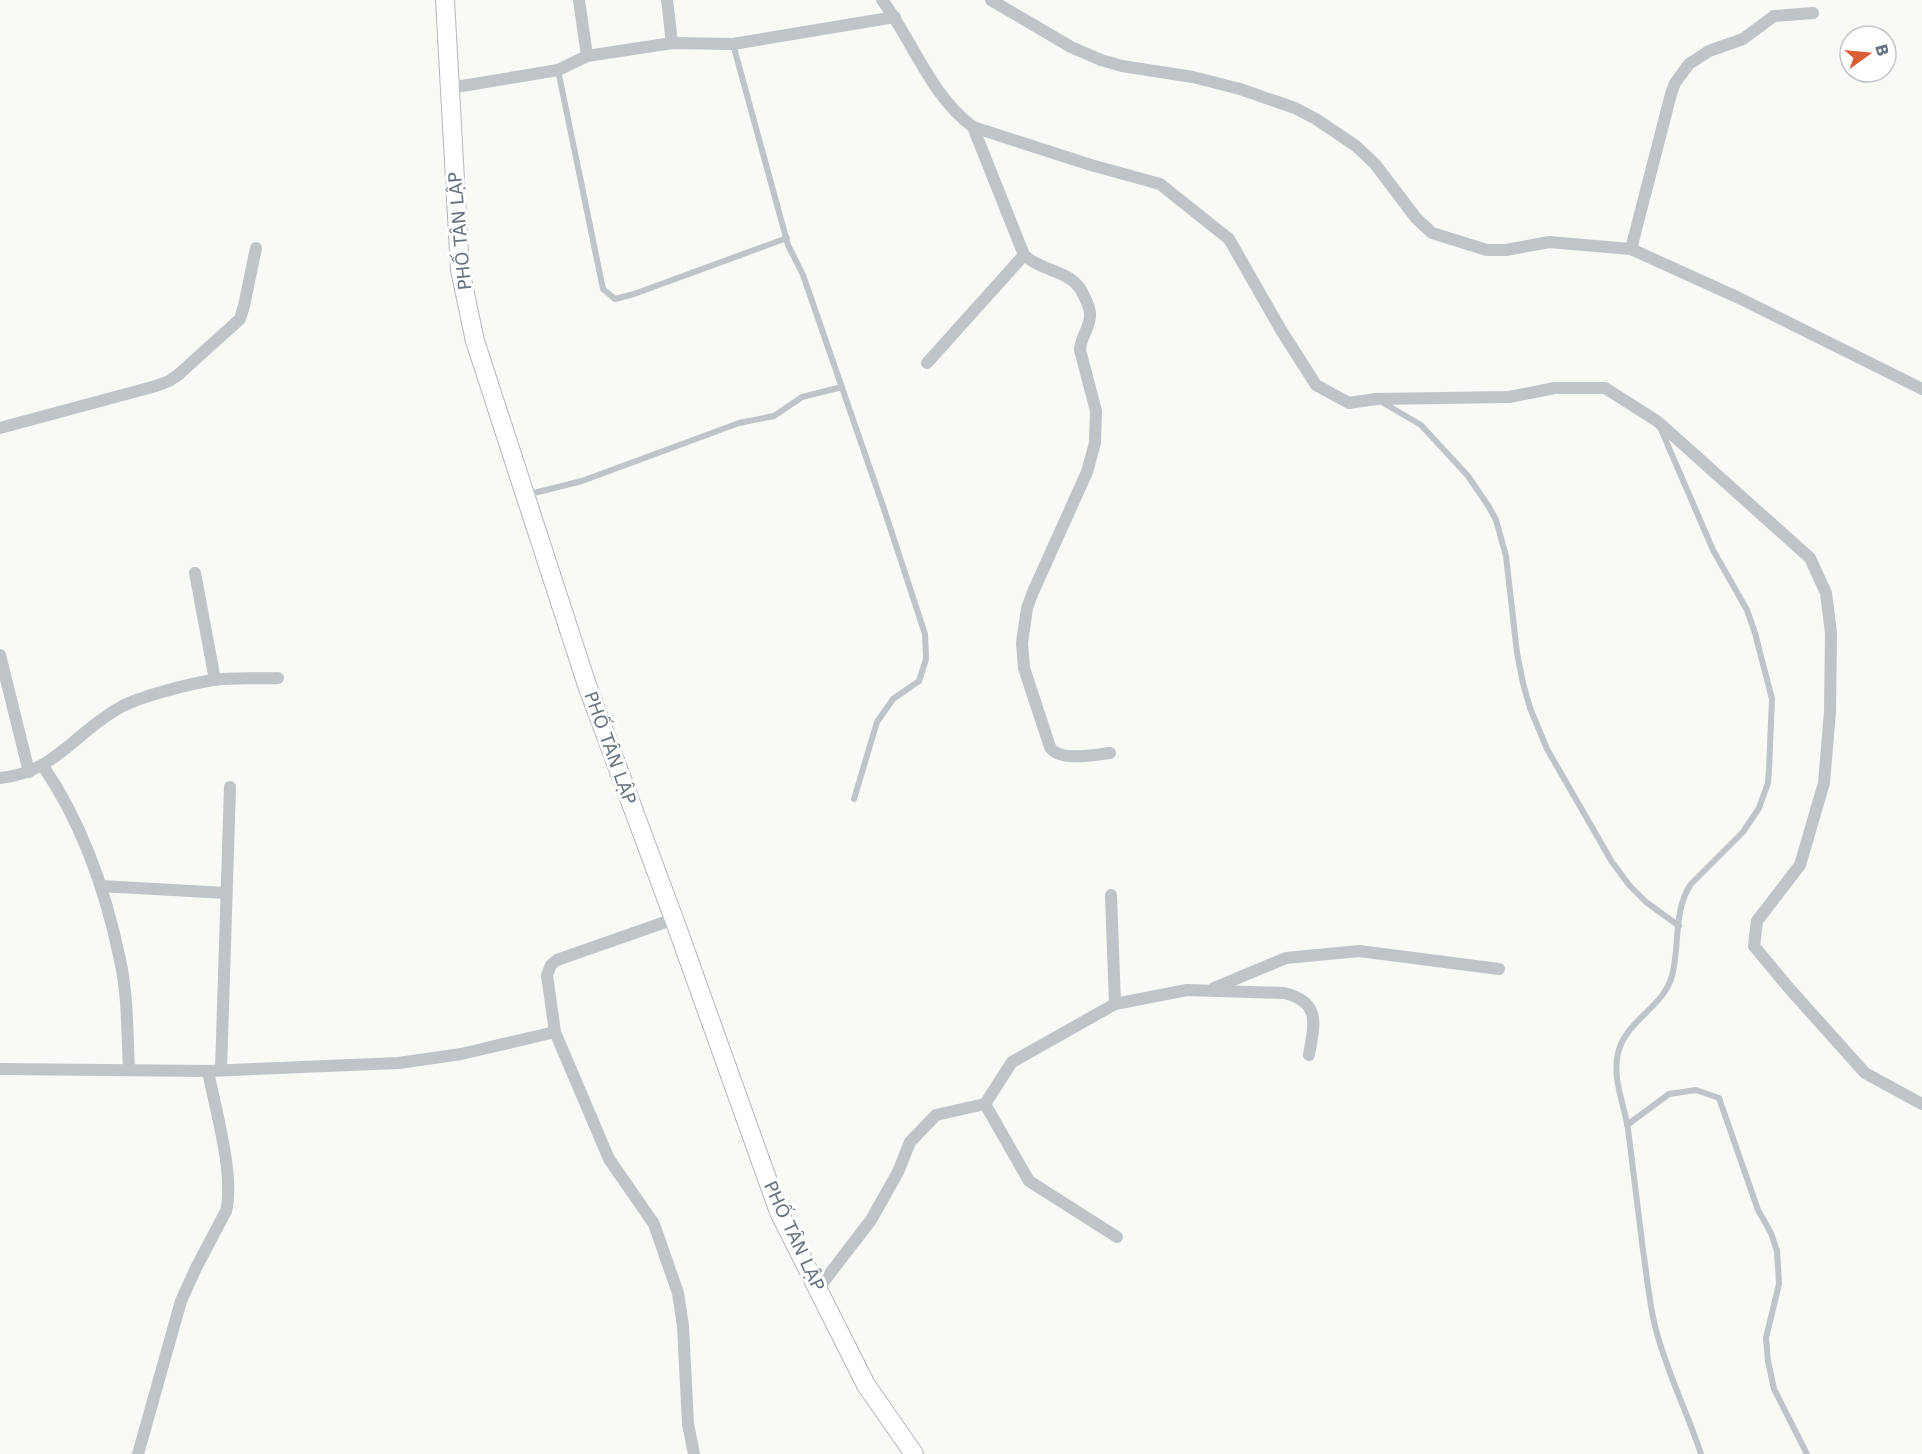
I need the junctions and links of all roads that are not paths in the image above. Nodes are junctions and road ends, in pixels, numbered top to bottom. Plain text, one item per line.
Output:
1 (445, 0) edge
2 (579, 0) edge
3 (667, 0) edge
4 (882, 0) edge
5 (991, 0) edge
6 (1813, 13) dead end
7 (895, 17) junction
8 (672, 43) junction
9 (733, 44) junction
10 (587, 56) junction
11 (558, 70) junction
12 (450, 88) junction
13 (973, 127) junction
14 (786, 238) junction
15 (256, 248) dead end
16 (1631, 249) junction
17 (1024, 255) junction
18 (927, 363) dead end
19 (842, 387) junction
20 (1922, 389) edge
21 (1376, 399) junction
22 (1657, 421) junction
23 (0, 428) edge
24 (525, 496) junction
25 (195, 573) dead end
26 (0, 655) edge
27 (278, 678) dead end
28 (215, 680) junction
29 (1110, 753) dead end
30 (43, 766) junction
31 (29, 772) junction
32 (0, 778) edge
33 (230, 787) dead end
34 (854, 799) dead end
35 (100, 885) junction
36 (226, 892) junction
37 (1111, 895) dead end
38 (675, 919) junction
39 (1679, 926) junction
40 (1499, 969) dead end
41 (1210, 989) junction
42 (1114, 1004) junction
43 (555, 1032) junction
44 (1309, 1055) dead end
45 (0, 1069) edge
46 (129, 1069) junction
47 (214, 1070) junction
48 (985, 1104) junction
49 (1922, 1104) edge
50 (1627, 1125) junction
51 (1117, 1237) dead end
52 (818, 1289) junction
53 (138, 1454) edge
54 (694, 1454) edge
55 (914, 1454) edge
56 (1701, 1454) edge
57 (1807, 1454) edge

1 - 12 main road, PHỐ TÂN LẬP
2 - 10 street
3 - 8 street
4 - 7 street
5 - 16 street
6 - 16 street
7 - 9 street
7 - 13 street
8 - 9 street
8 - 10 street
9 - 14 lane
10 - 11 street
11 - 12 street
11 - 14 lane
12 - 24 main road, PHỐ TÂN LẬP
13 - 17 street
13 - 21 street
14 - 19 lane
15 - 23 street
16 - 20 street
17 - 18 street
17 - 29 street
19 - 24 lane
19 - 34 lane
21 - 22 street
21 - 39 lane
22 - 39 lane
22 - 49 street
24 - 38 main road, PHỐ TÂN LẬP
25 - 28 street
26 - 31 street
27 - 28 street
28 - 30 street
30 - 31 street
30 - 35 street
31 - 32 street
33 - 36 street
35 - 36 street
35 - 46 street
36 - 47 street
37 - 42 street
38 - 43 street
38 - 52 main road, PHỐ TÂN LẬP
39 - 50 lane
40 - 41 street
41 - 42 street
41 - 44 street
42 - 48 street
43 - 47 street
43 - 54 street
45 - 46 street
46 - 47 street
47 - 53 street
48 - 51 street
48 - 52 street
50 - 56 lane
50 - 57 lane
52 - 55 main road, PHỐ TÂN LẬP

